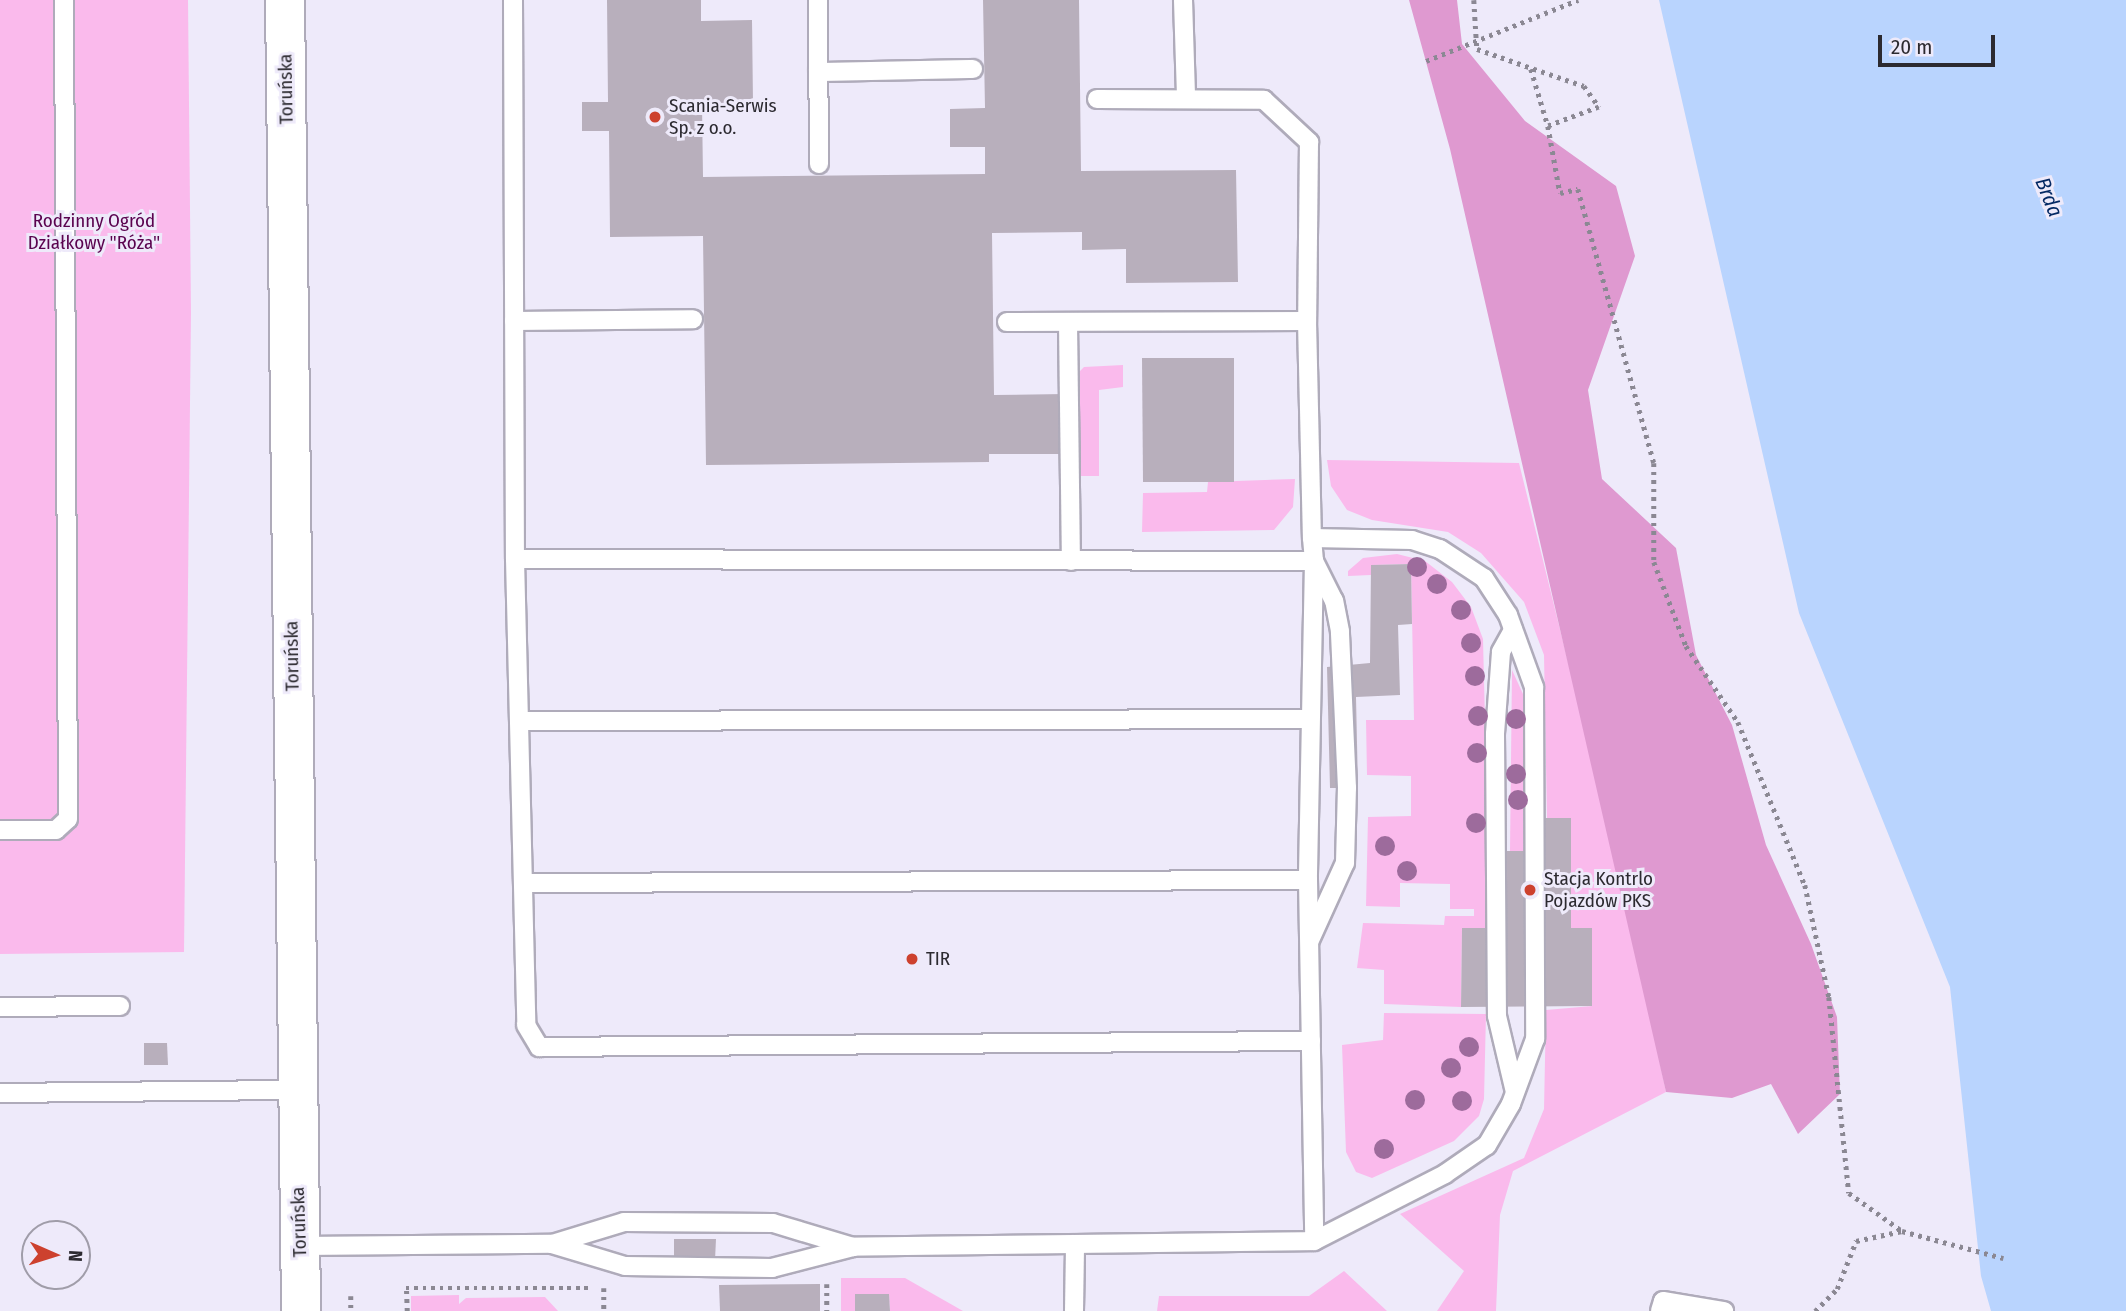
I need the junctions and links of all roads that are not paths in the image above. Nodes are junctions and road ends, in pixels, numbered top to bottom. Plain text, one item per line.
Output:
1 (64, 0) edge
2 (285, 0) edge
3 (513, 0) edge
4 (818, 0) edge
5 (1183, 0) edge
6 (973, 69) dead end
7 (818, 72) junction
8 (1186, 98) junction
9 (1097, 99) dead end
10 (819, 164) dead end
11 (693, 319) dead end
12 (514, 321) junction
13 (1307, 321) junction
14 (1007, 322) dead end
15 (1069, 322) junction
16 (1312, 538) junction
17 (515, 559) junction
18 (1071, 561) junction
19 (1314, 561) junction
20 (1513, 631) junction
21 (1310, 719) junction
22 (519, 721) junction
23 (0, 830) edge
24 (1308, 880) junction
25 (523, 883) junction
26 (1308, 943) junction
27 (120, 1006) dead end
28 (0, 1007) edge
29 (1311, 1041) junction
30 (296, 1090) junction
31 (1515, 1092) junction
32 (0, 1093) edge
33 (1314, 1241) junction
34 (552, 1244) junction
35 (1075, 1244) junction
36 (300, 1246) junction
37 (853, 1247) junction
38 (301, 1311) edge
39 (1074, 1311) edge
40 (1660, 1311) edge
41 (1724, 1311) edge

1 - 23 lane
2 - 30 street, Toruńska
3 - 12 lane
4 - 7 lane
5 - 8 lane
6 - 7 lane
7 - 10 lane
8 - 9 lane
8 - 13 lane
11 - 12 lane
12 - 17 lane
13 - 15 lane
13 - 16 lane
14 - 15 lane
15 - 18 lane
16 - 19 lane
16 - 20 lane
17 - 18 lane
17 - 22 lane
18 - 19 lane
19 - 21 lane
19 - 26 lane
20 - 31 lane
20 - 31 lane
21 - 22 lane
21 - 24 lane
22 - 25 lane
24 - 25 lane
24 - 26 lane
25 - 29 lane
26 - 29 lane
27 - 28 lane
29 - 33 lane
30 - 32 lane
30 - 36 street, Toruńska
31 - 33 lane
33 - 35 lane
34 - 36 lane
34 - 37 lane
34 - 37 lane
35 - 37 lane
35 - 39 lane
36 - 38 street, Toruńska
40 - 41 lane

